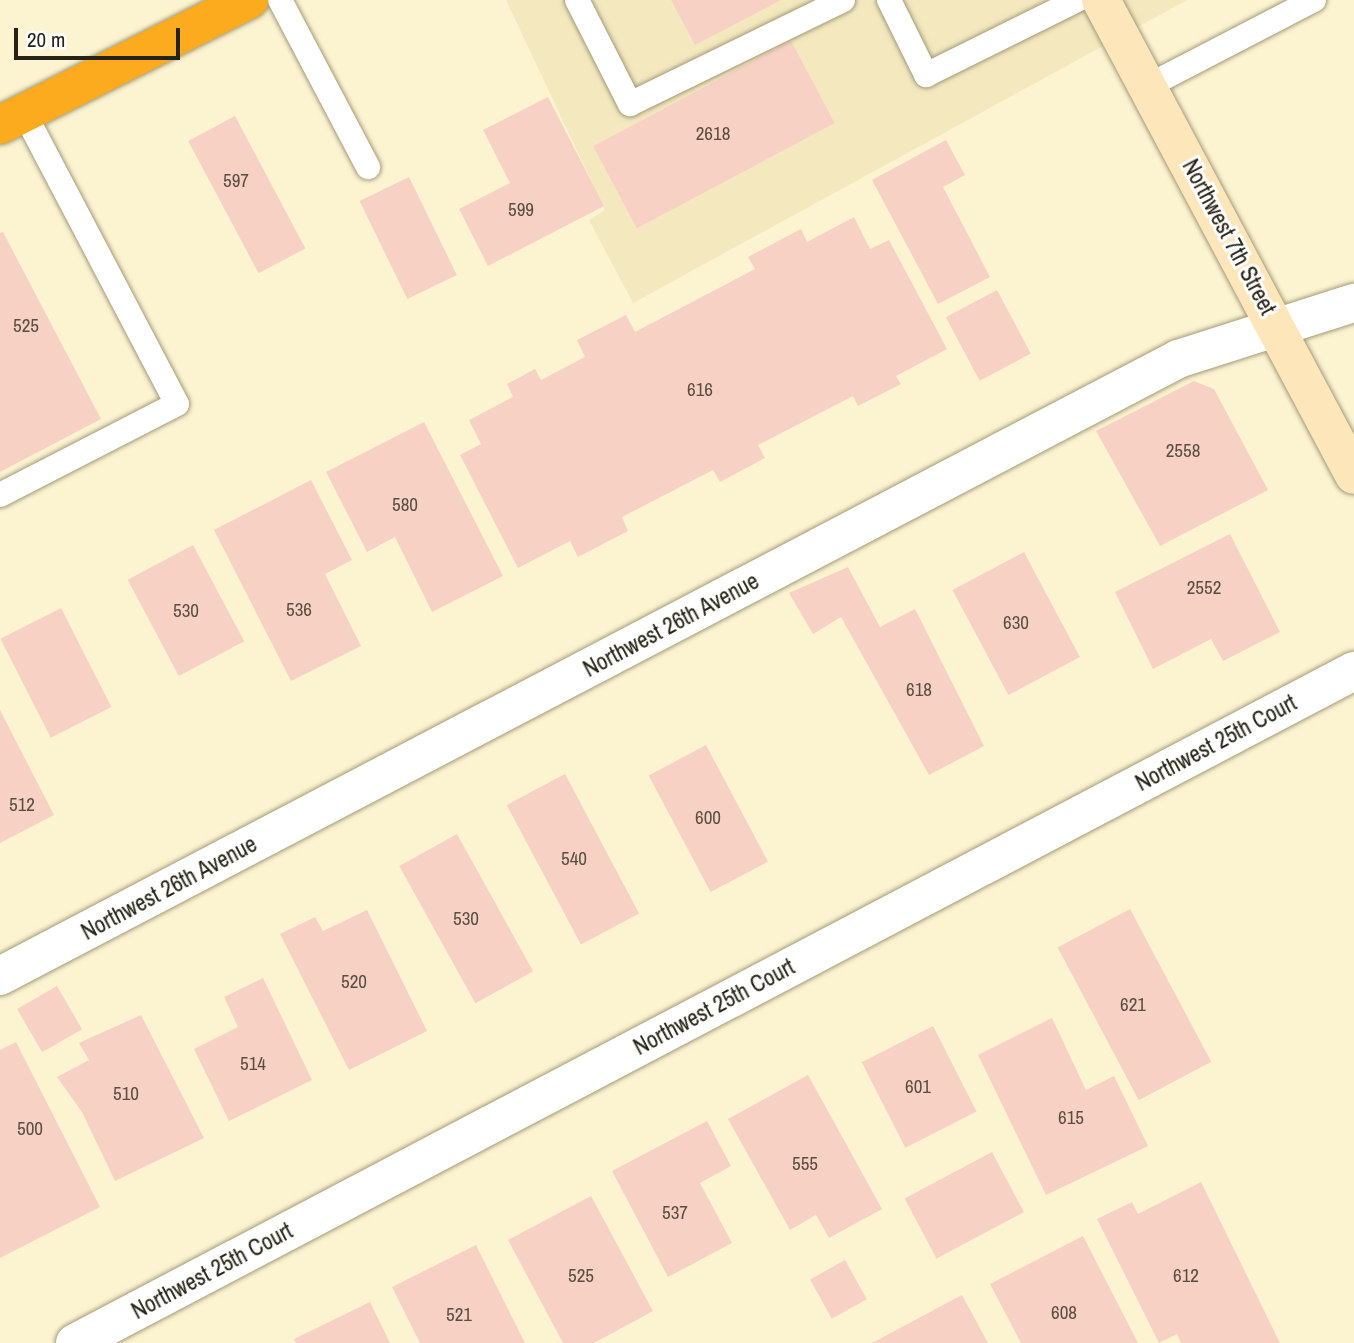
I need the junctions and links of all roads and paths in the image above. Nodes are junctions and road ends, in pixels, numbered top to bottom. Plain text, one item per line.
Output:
1 (249, 0) edge
2 (280, 0) edge
3 (577, 0) edge
4 (843, 0) edge
5 (888, 0) edge
6 (1077, 0) edge
7 (1101, 0) edge
8 (1314, 0) edge
9 (1147, 86) junction
10 (12, 119) edge
11 (368, 167) dead end
12 (1354, 303) edge
13 (1278, 327) junction
14 (1354, 475) edge
15 (0, 495) edge
16 (1354, 671) edge
17 (0, 976) edge
18 (75, 1343) edge

1 - 10 highway
2 - 11 lane
3 - 4 lane
5 - 6 lane
7 - 9 main road, Northwest 7th Street
8 - 9 lane
9 - 13 main road, Northwest 7th Street
10 - 15 lane
12 - 13 street, Northwest 26th Avenue
13 - 14 main road, Northwest 7th Street
13 - 17 street, Northwest 26th Avenue
16 - 18 street, Northwest 25th Court

